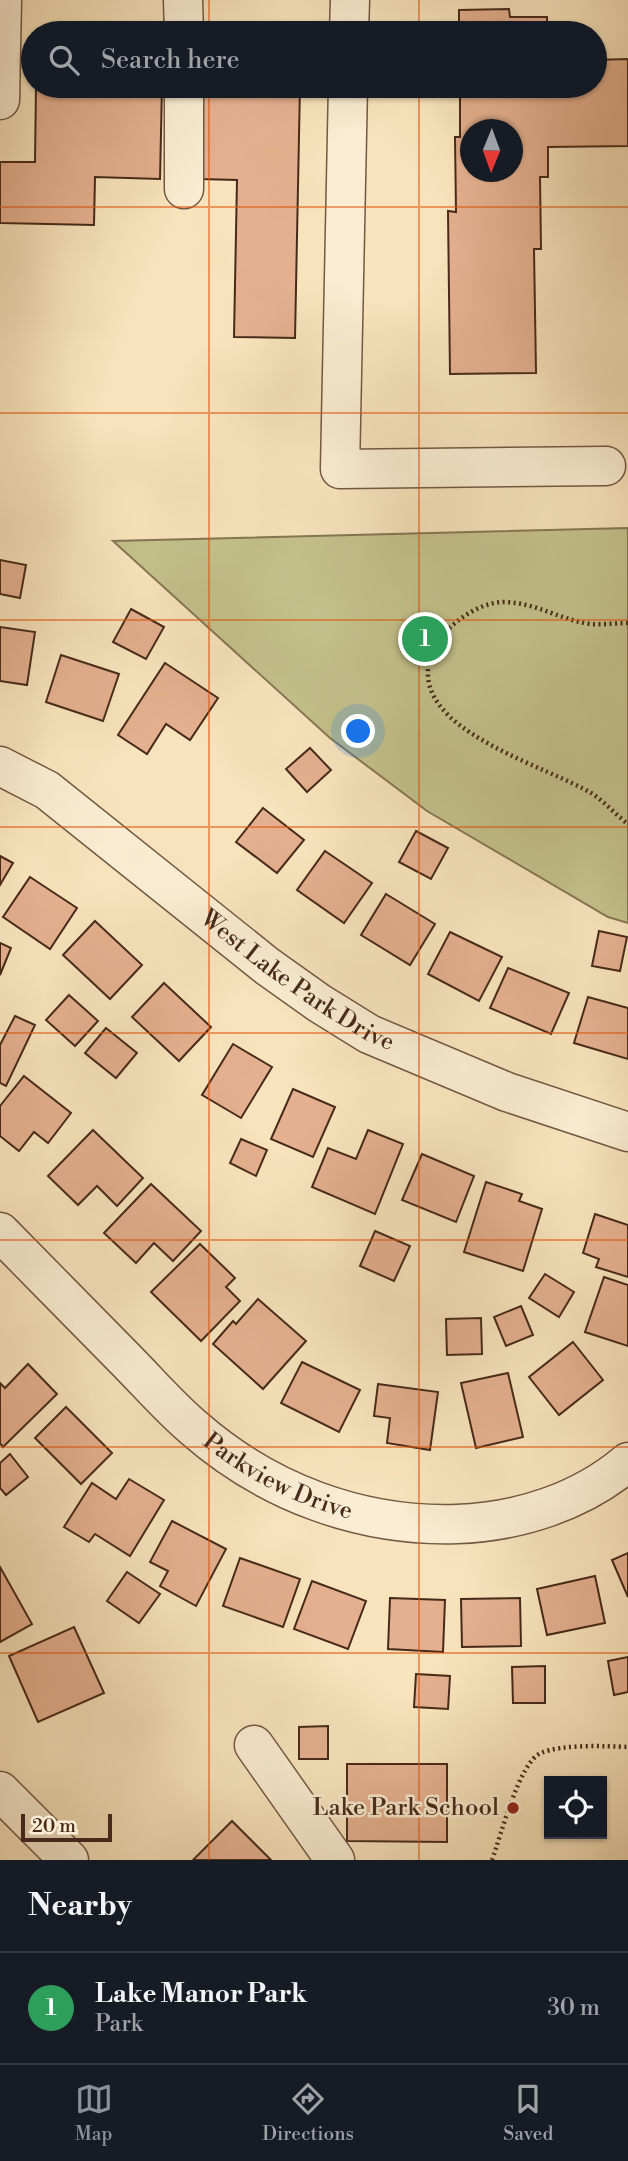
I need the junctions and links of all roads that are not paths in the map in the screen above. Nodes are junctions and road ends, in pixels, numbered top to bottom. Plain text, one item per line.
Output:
1 (2, 0) edge
2 (184, 0) edge
3 (349, 0) edge
4 (184, 21) edge
5 (349, 21) edge
6 (184, 98) edge
7 (348, 98) edge
8 (0, 100) edge
9 (184, 189) dead end
10 (606, 466) dead end
11 (0, 766) edge
12 (628, 1132) edge
13 (0, 1233) edge
14 (628, 1462) edge
15 (254, 1745) dead end
16 (5, 1806) edge
17 (69, 1860) edge
18 (335, 1860) edge

1 - 8 street
2 - 4 street
3 - 5 street
6 - 9 street
7 - 10 street
11 - 12 street, West Lake Park Drive
13 - 14 street, Parkview Drive
15 - 18 street
16 - 17 street

